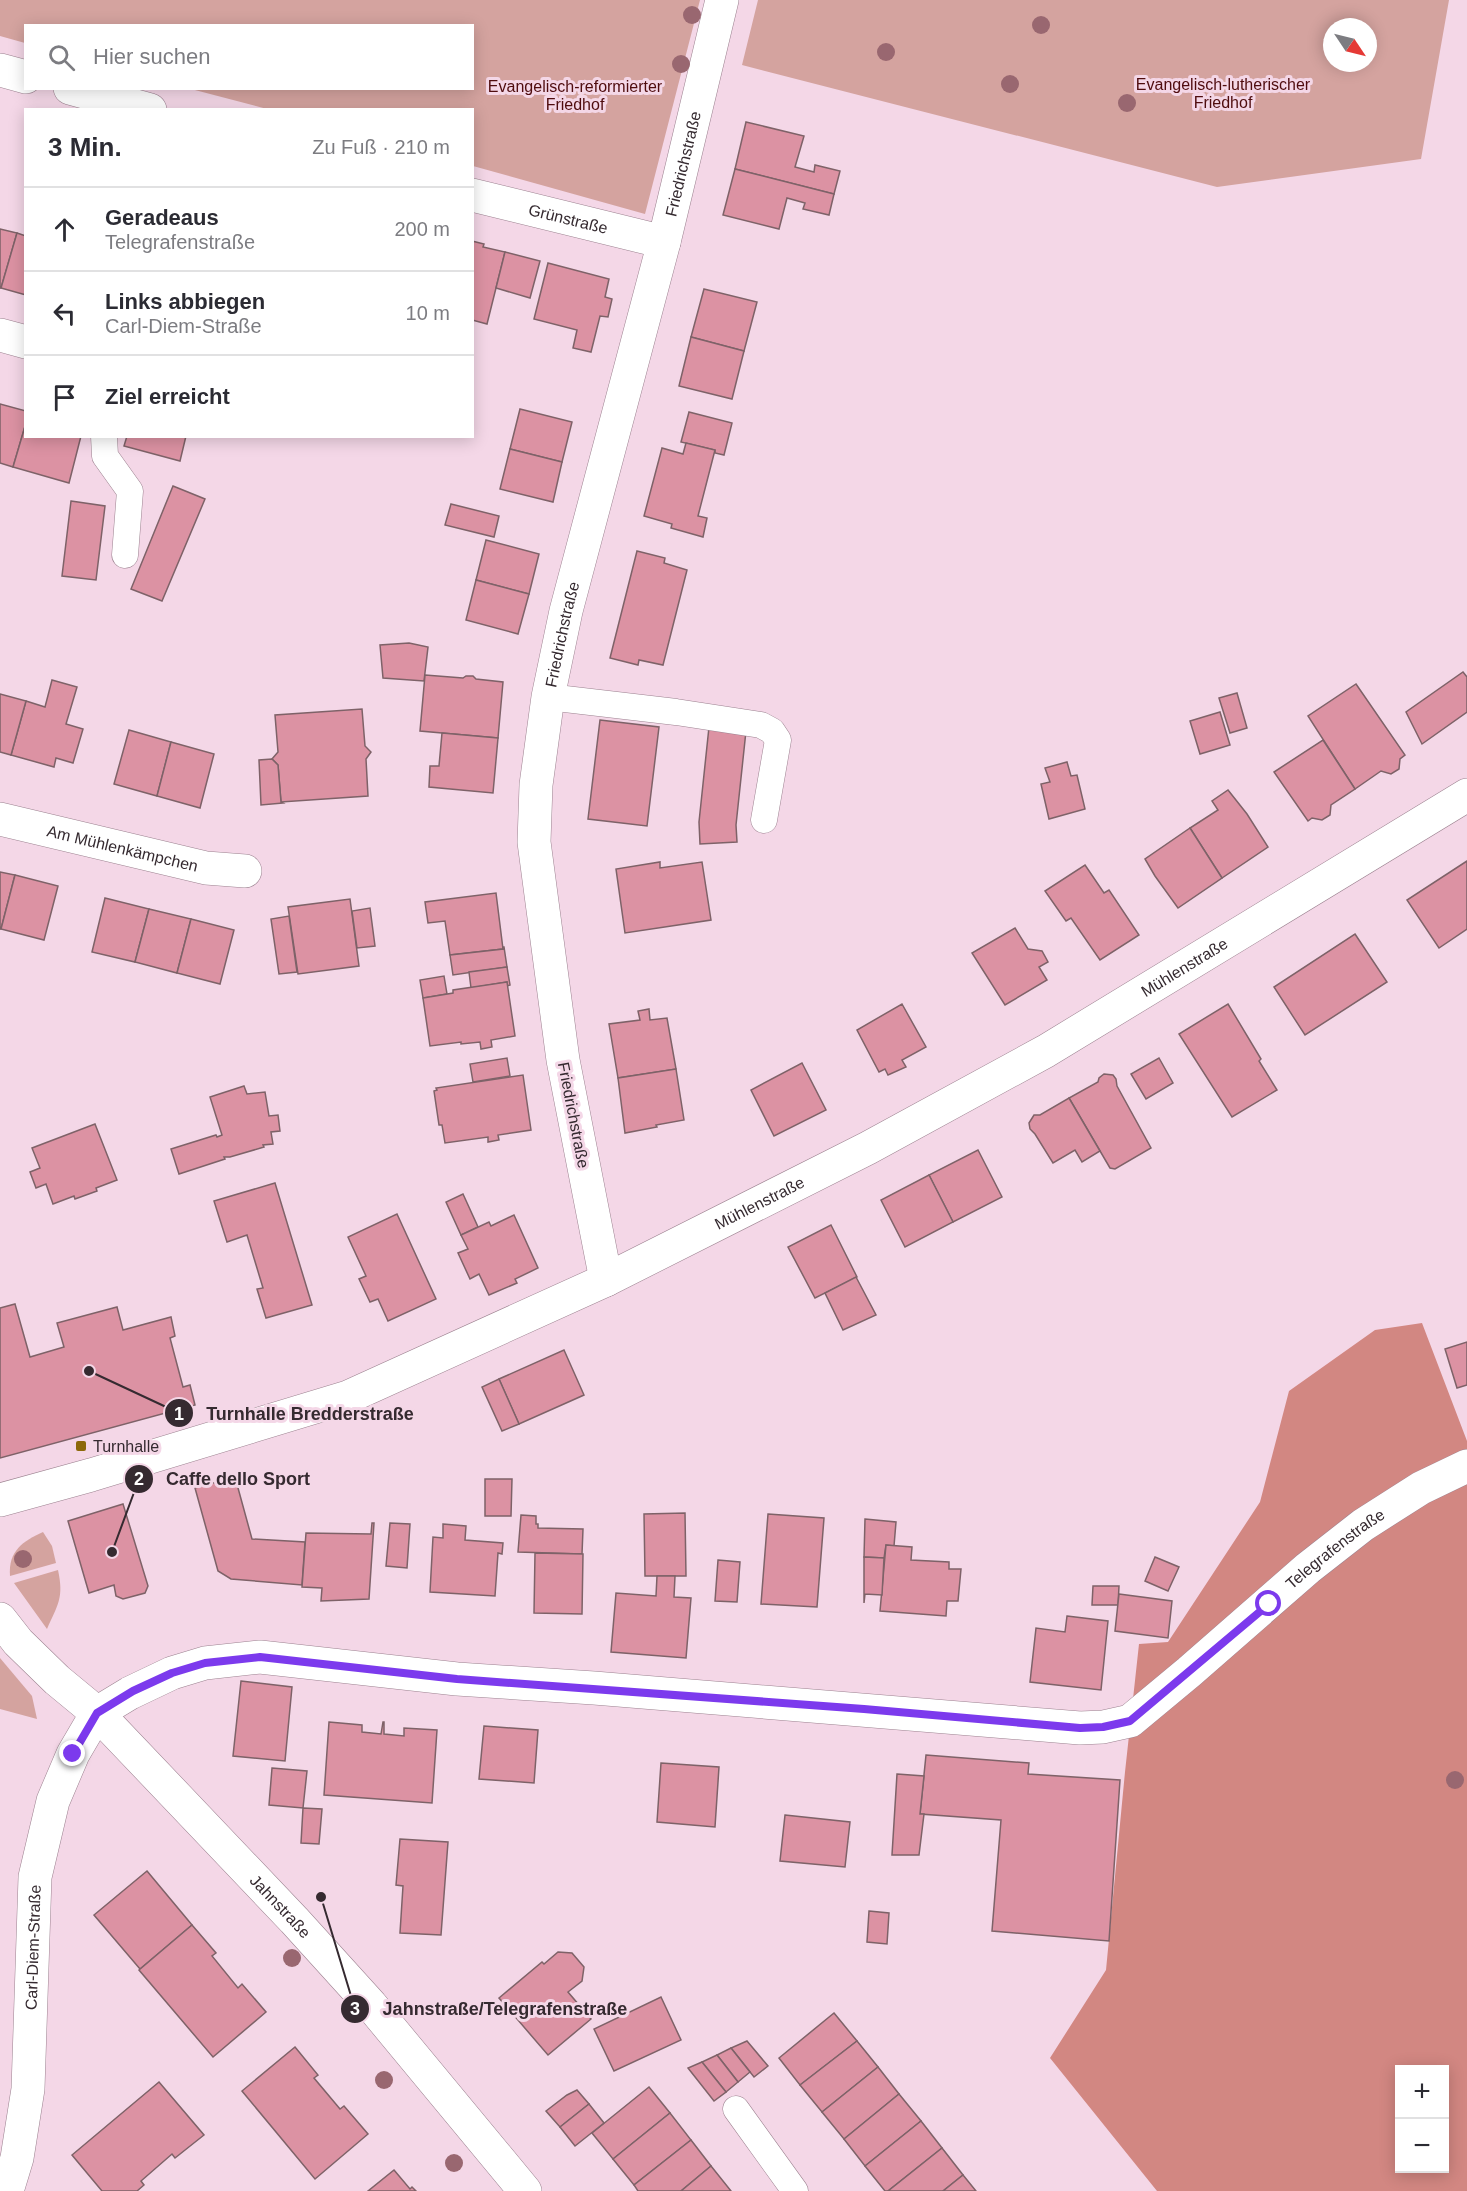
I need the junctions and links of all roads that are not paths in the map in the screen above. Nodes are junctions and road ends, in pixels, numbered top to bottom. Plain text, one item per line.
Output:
1 (722, 0) edge
2 (0, 70) edge
3 (24, 76) edge
4 (77, 90) edge
5 (143, 108) edge
6 (474, 195) edge
7 (664, 242) junction
8 (0, 335) edge
9 (24, 341) edge
10 (104, 438) edge
11 (125, 555) dead end
12 (548, 697) junction
13 (1467, 795) edge
14 (0, 819) edge
15 (764, 820) dead end
16 (245, 871) dead end
17 (606, 1280) junction
18 (1467, 1466) edge
19 (0, 1500) edge
20 (0, 1619) edge
21 (97, 1713) junction
22 (736, 2109) dead end
23 (7, 2191) edge
24 (525, 2191) edge
25 (795, 2191) edge

1 - 7 street, Friedrichstraße
2 - 3 street
4 - 5 street
6 - 7 street, Grünstraße
7 - 12 street, Friedrichstraße
8 - 9 street
10 - 11 lane
12 - 15 lane
12 - 17 street, Friedrichstraße
13 - 17 street, Mühlenstraße
14 - 16 street, Am Mühlenkämpchen
17 - 19 street, Mühlenstraße
18 - 21 street, Telegrafenstraße
20 - 21 street
21 - 23 street, Carl-Diem-Straße
21 - 24 street, Jahnstraße
22 - 25 lane

